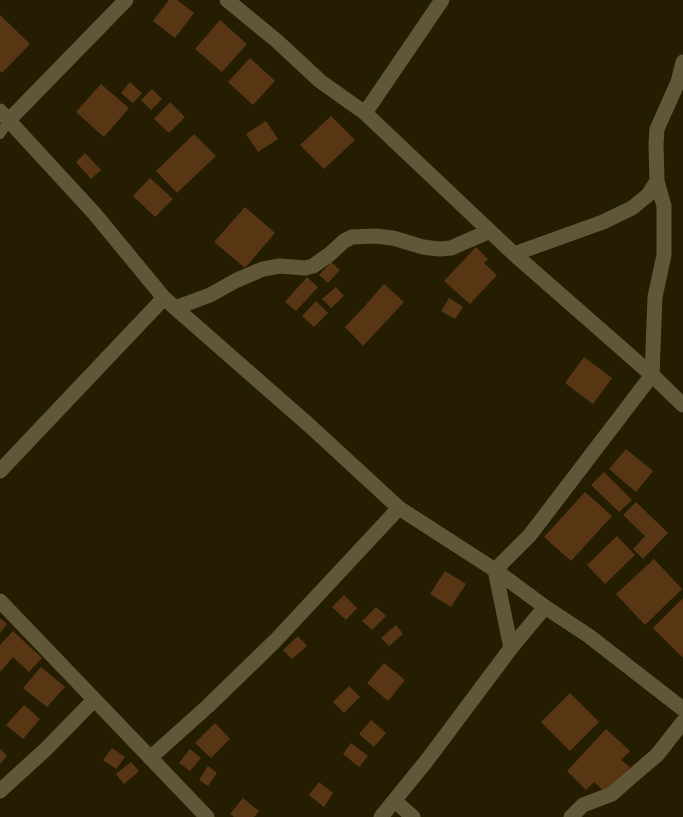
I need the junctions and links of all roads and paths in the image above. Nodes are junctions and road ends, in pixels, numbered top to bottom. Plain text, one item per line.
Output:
1 (126, 0) edge
2 (227, 0) edge
3 (442, 0) edge
4 (683, 62) edge
5 (365, 113) junction
6 (4, 115) edge
7 (0, 134) edge
8 (657, 181) junction
9 (490, 231) junction
10 (514, 254) junction
11 (164, 298) junction
12 (175, 308) junction
13 (652, 375) junction
14 (683, 405) edge
15 (0, 471) edge
16 (399, 508) junction
17 (495, 570) junction
18 (0, 601) edge
19 (545, 607) junction
20 (511, 648) junction
21 (94, 700) junction
22 (683, 709) edge
23 (683, 722) edge
24 (150, 758) junction
25 (0, 792) edge
26 (395, 801) junction
27 (207, 817) edge
28 (381, 817) edge
29 (413, 817) edge
30 (571, 817) edge

1 - 6 street
2 - 5 street
3 - 5 street
4 - 8 street
5 - 9 street
6 - 7 lane
6 - 11 street
8 - 10 street
8 - 13 street
9 - 10 street
9 - 12 street
10 - 13 street
11 - 12 street
11 - 15 street
12 - 16 street
13 - 14 street
13 - 17 street
16 - 17 street
16 - 24 street
17 - 19 street
17 - 20 street
18 - 21 street
19 - 20 street
19 - 22 street
20 - 26 street
21 - 24 street
21 - 25 street
23 - 30 street
24 - 27 street
26 - 28 street
26 - 29 street

